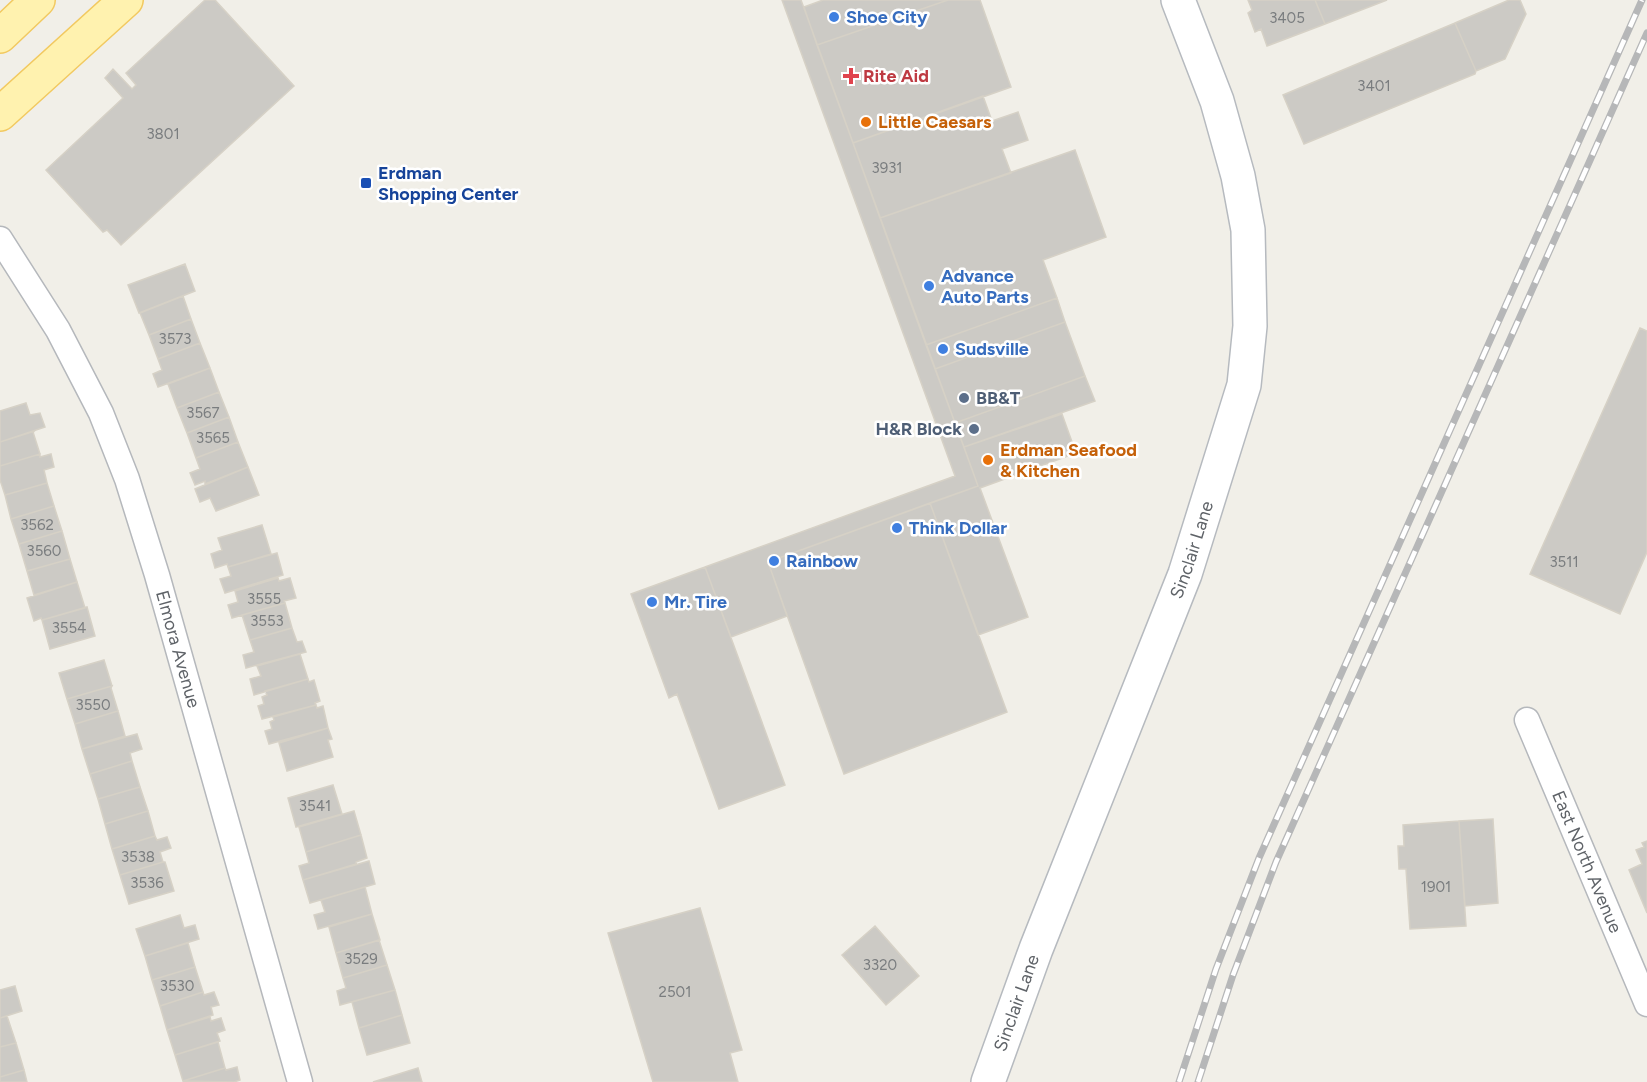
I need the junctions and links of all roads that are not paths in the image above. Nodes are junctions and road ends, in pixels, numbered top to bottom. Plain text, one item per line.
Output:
1 (38, 0) edge
2 (126, 0) edge
3 (1178, 0) edge
4 (0, 36) edge
5 (0, 114) edge
6 (0, 239) edge
7 (1527, 720) dead end
8 (1647, 1004) edge
9 (300, 1082) edge
10 (988, 1082) edge

1 - 4 main road
2 - 5 main road
3 - 10 main road, Sinclair Lane
6 - 9 street, Elmora Avenue
7 - 8 street, East North Avenue

